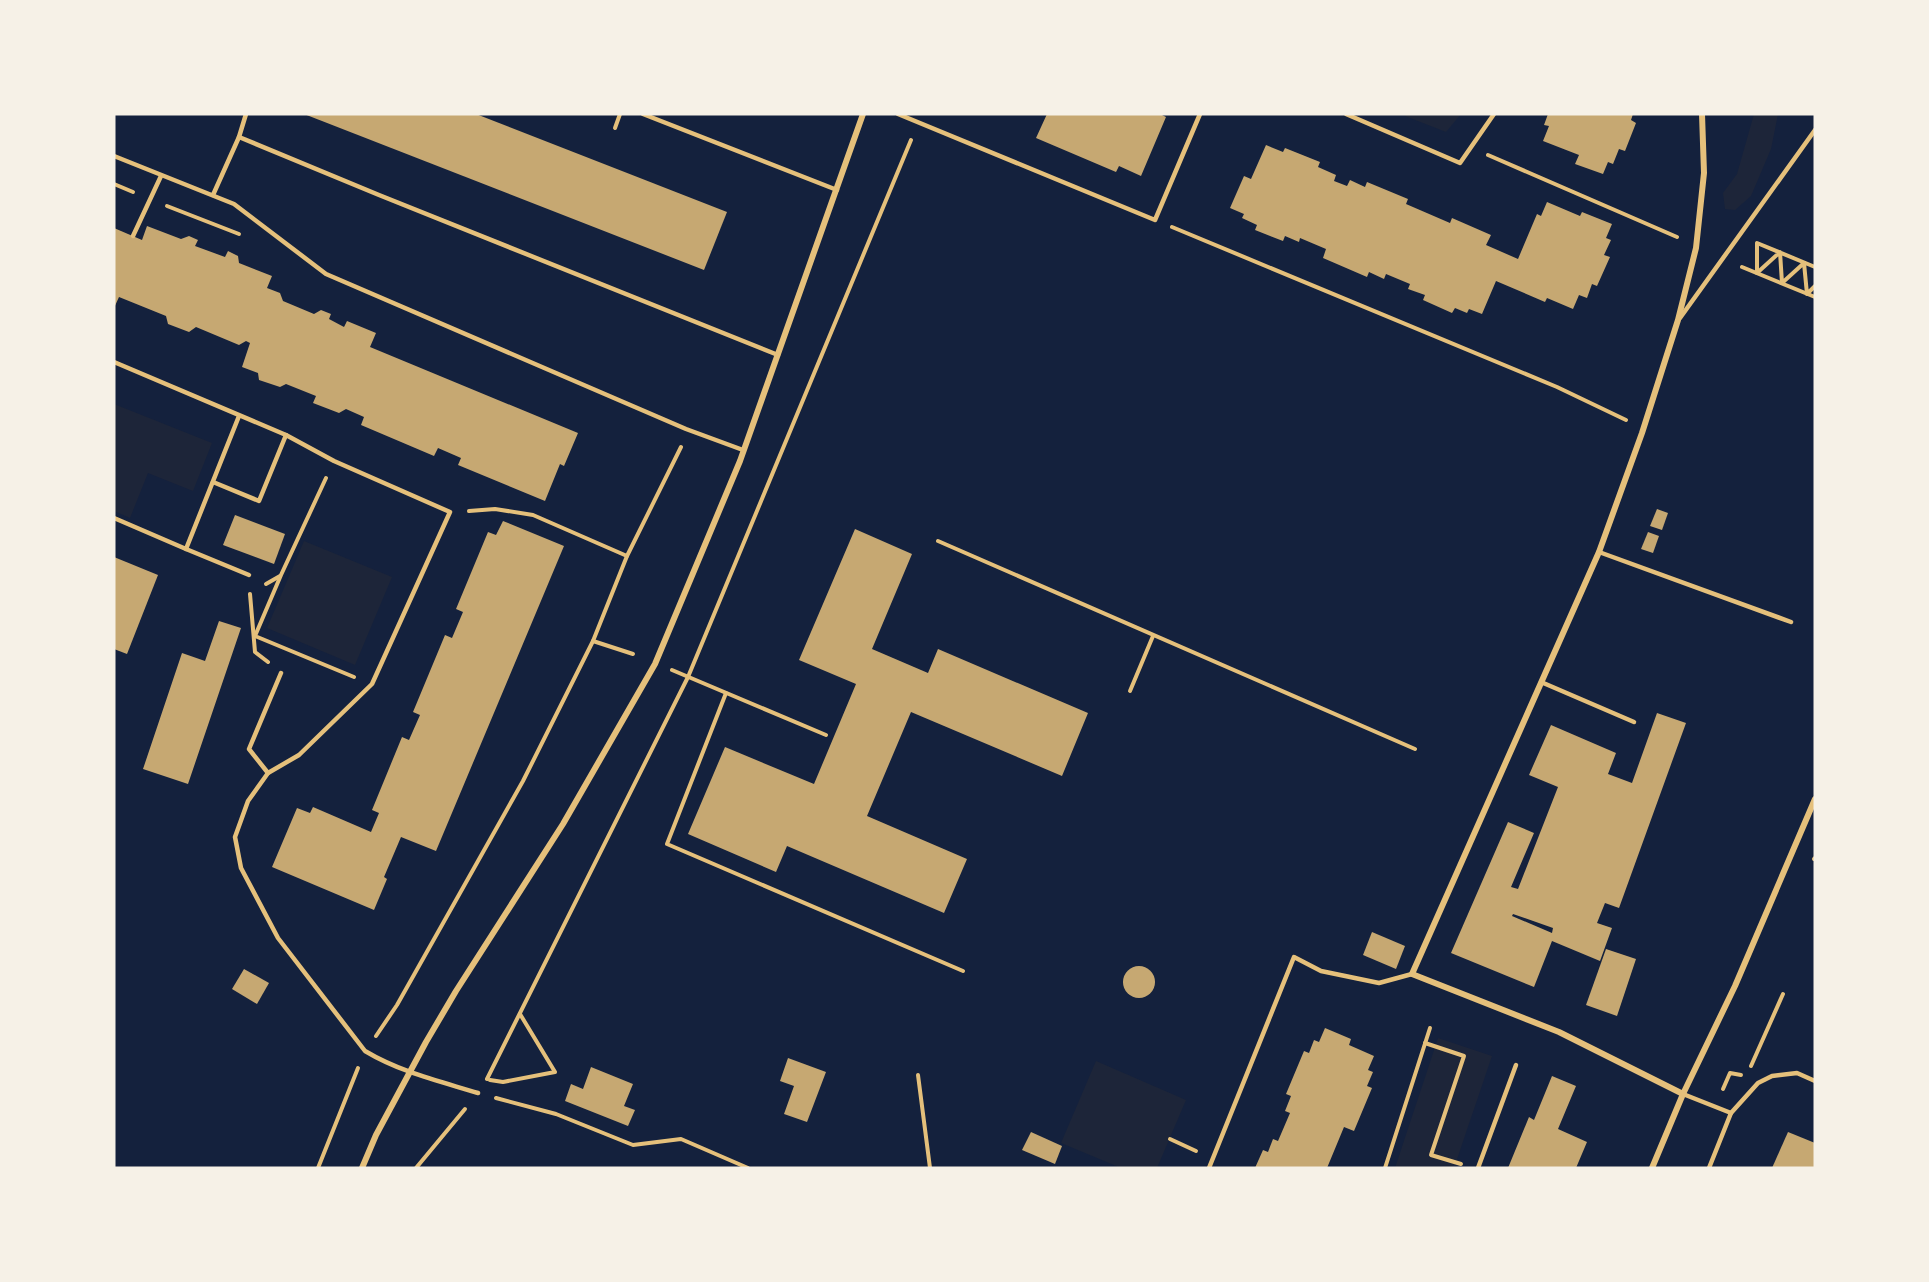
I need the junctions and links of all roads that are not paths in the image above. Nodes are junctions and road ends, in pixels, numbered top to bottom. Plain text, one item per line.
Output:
1 (246, 114) edge
2 (642, 114) edge
3 (863, 114) edge
4 (898, 114) edge
5 (1200, 114) edge
6 (1346, 114) edge
7 (1494, 114) edge
8 (1702, 114) edge
9 (1815, 130) edge
10 (239, 137) junction
11 (114, 156) edge
12 (160, 176) junction
13 (837, 190) junction
14 (213, 195) junction
15 (133, 236) dead end
16 (1678, 320) junction
17 (778, 355) junction
18 (114, 362) edge
19 (239, 416) junction
20 (286, 435) junction
21 (743, 450) junction
22 (213, 482) junction
23 (114, 518) edge
24 (186, 549) junction
25 (1599, 552) junction
26 (249, 575) dead end
27 (1791, 622) dead end
28 (281, 673) road end
29 (1541, 682) junction
30 (1634, 722) dead end
31 (268, 773) junction
32 (1815, 799) edge
33 (1412, 974) junction
34 (1515, 1065) dead end
35 (410, 1072) junction
36 (1815, 1081) edge
37 (478, 1093) road end
38 (1683, 1094) junction
39 (1731, 1113) junction
40 (362, 1168) edge
41 (1209, 1168) edge
42 (1478, 1168) edge
43 (1652, 1168) edge
44 (1709, 1168) edge

1 - 10 lane
2 - 13 lane
3 - 13 street
4 - 5 lane
6 - 7 lane
8 - 16 street
9 - 16 lane
10 - 14 lane
10 - 17 lane
11 - 12 lane
12 - 14 lane
12 - 15 lane
13 - 17 street
14 - 21 lane
16 - 25 street
17 - 21 street
18 - 19 lane
19 - 20 lane
19 - 22 lane
20 - 22 lane
20 - 31 lane
21 - 35 street
22 - 24 lane
23 - 24 lane
24 - 26 lane
25 - 27 lane
25 - 29 street
28 - 31 lane
29 - 30 lane
29 - 33 street
31 - 35 lane
32 - 38 street
33 - 38 street
33 - 41 lane
34 - 42 lane
35 - 37 lane
35 - 40 street
36 - 39 lane
38 - 39 lane
38 - 43 street
39 - 44 lane

